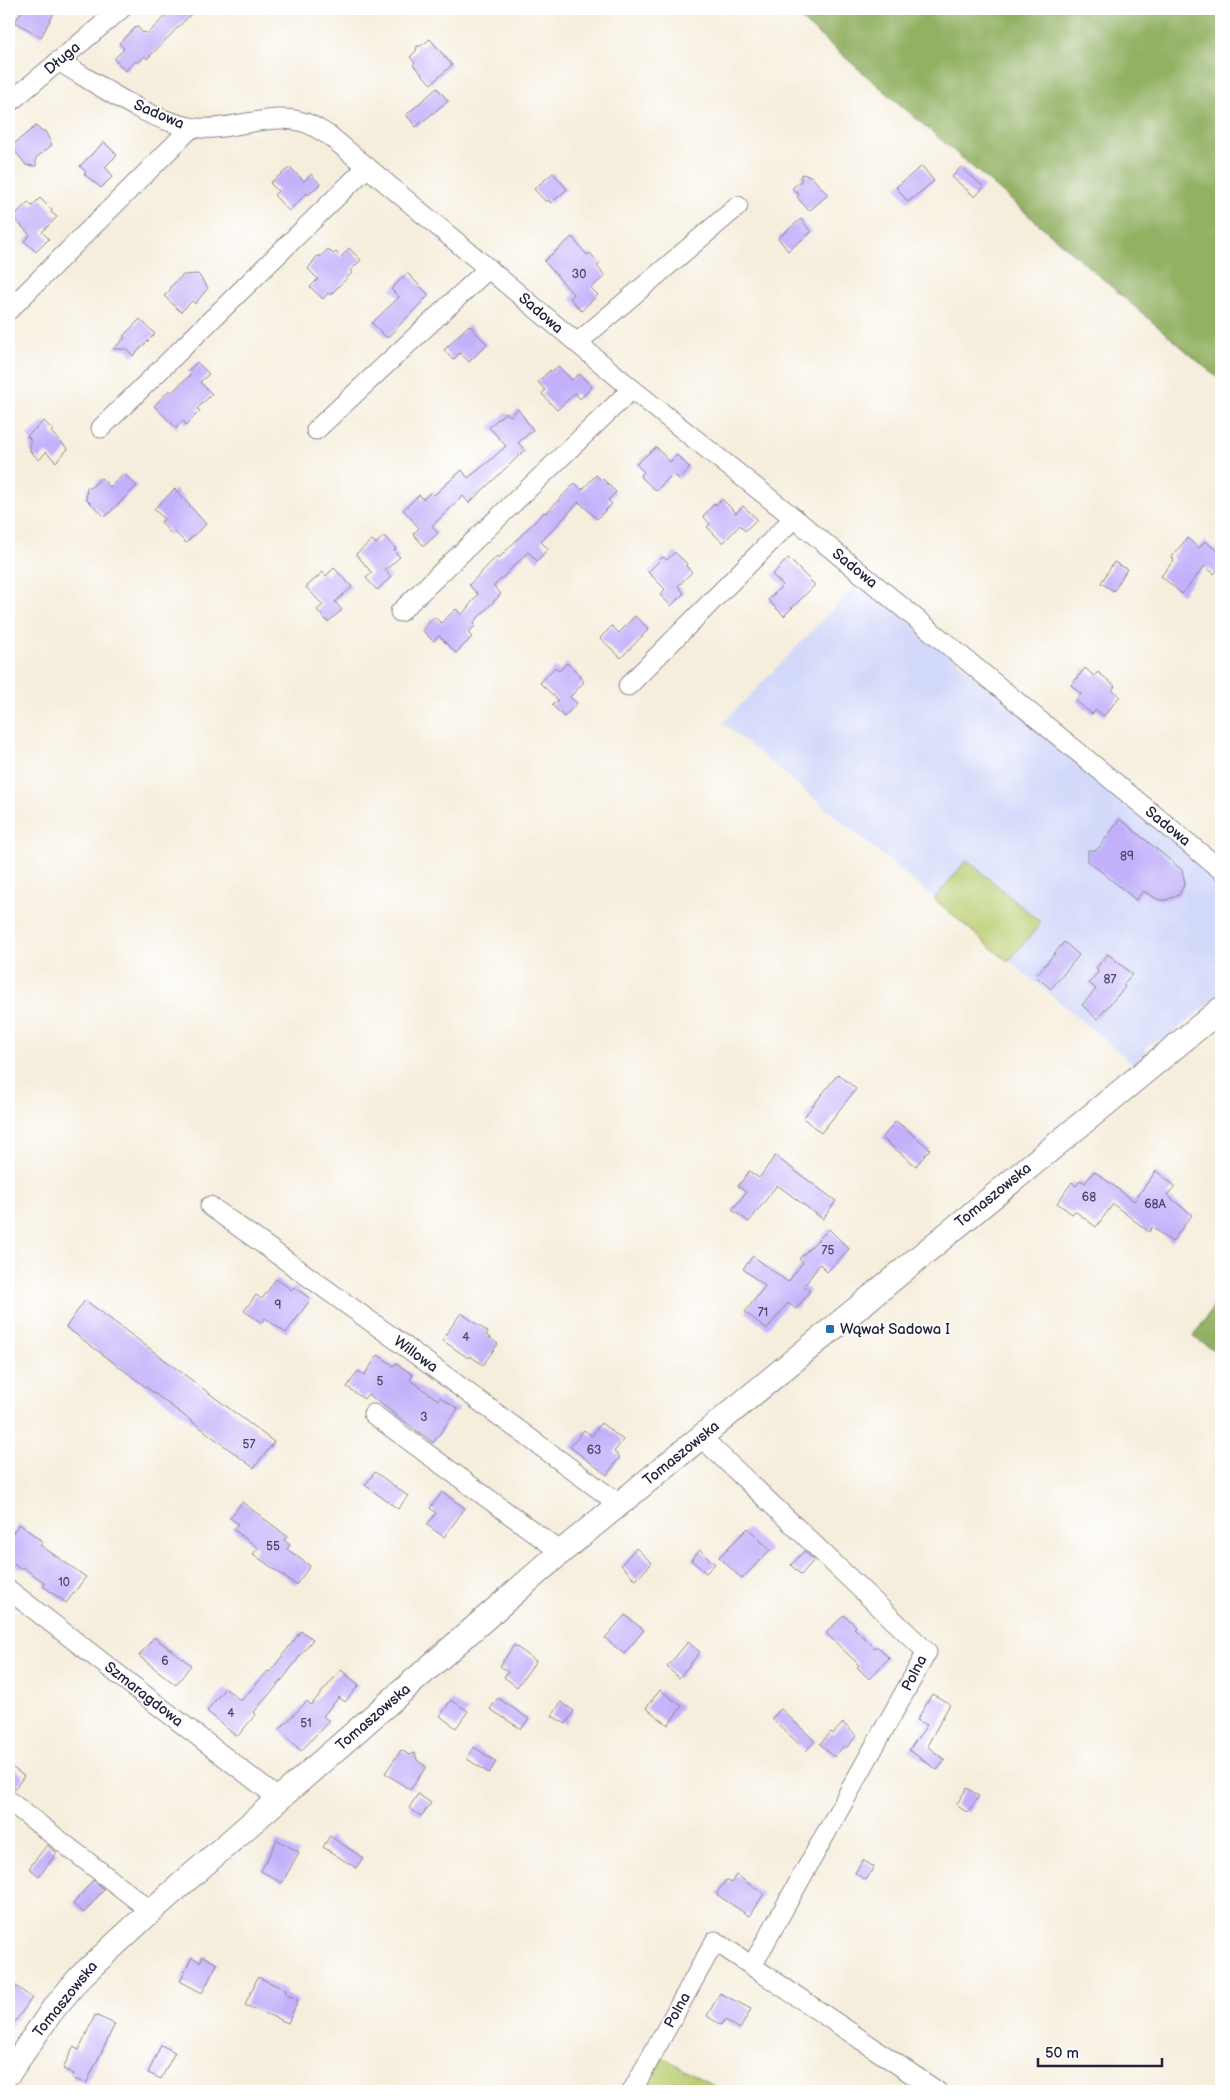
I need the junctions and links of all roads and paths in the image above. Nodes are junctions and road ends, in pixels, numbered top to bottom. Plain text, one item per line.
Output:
1 (114, 10) edge
2 (58, 61) junction
3 (9, 103) edge
4 (191, 128) junction
5 (367, 167) junction
6 (738, 206) dead end
7 (489, 268) junction
8 (9, 310) edge
9 (577, 343) junction
10 (632, 389) junction
11 (101, 428) dead end
12 (316, 430) dead end
13 (794, 518) junction
14 (400, 612) dead end
15 (628, 686) dead end
16 (1221, 870) edge
17 (1221, 1009) edge
18 (210, 1206) dead end
19 (373, 1414) dead end
20 (701, 1437) junction
21 (619, 1504) junction
22 (560, 1552) junction
23 (9, 1590) edge
24 (279, 1799) junction
25 (9, 1801) edge
26 (151, 1911) junction
27 (752, 1966) junction
28 (9, 2073) edge
29 (632, 2091) edge
30 (937, 2091) edge

1 - 2 street, Długa
2 - 3 street, Długa
2 - 4 street, Sadowa
4 - 5 street, Sadowa
4 - 8 street
5 - 7 street, Sadowa
5 - 11 street
6 - 9 street
7 - 9 street, Sadowa
7 - 12 street
9 - 10 street, Sadowa
10 - 13 street, Sadowa
10 - 14 street
13 - 15 street
13 - 16 street, Sadowa
17 - 20 street, Tomaszowska
18 - 21 street, Willowa
19 - 22 street
20 - 21 street, Tomaszowska
20 - 27 street, Polna
21 - 22 street, Tomaszowska
22 - 24 street, Tomaszowska
23 - 24 street, Szmaragdowa
24 - 26 street, Tomaszowska
25 - 26 street
26 - 28 street, Tomaszowska
27 - 29 street, Polna
27 - 30 street, Polna

